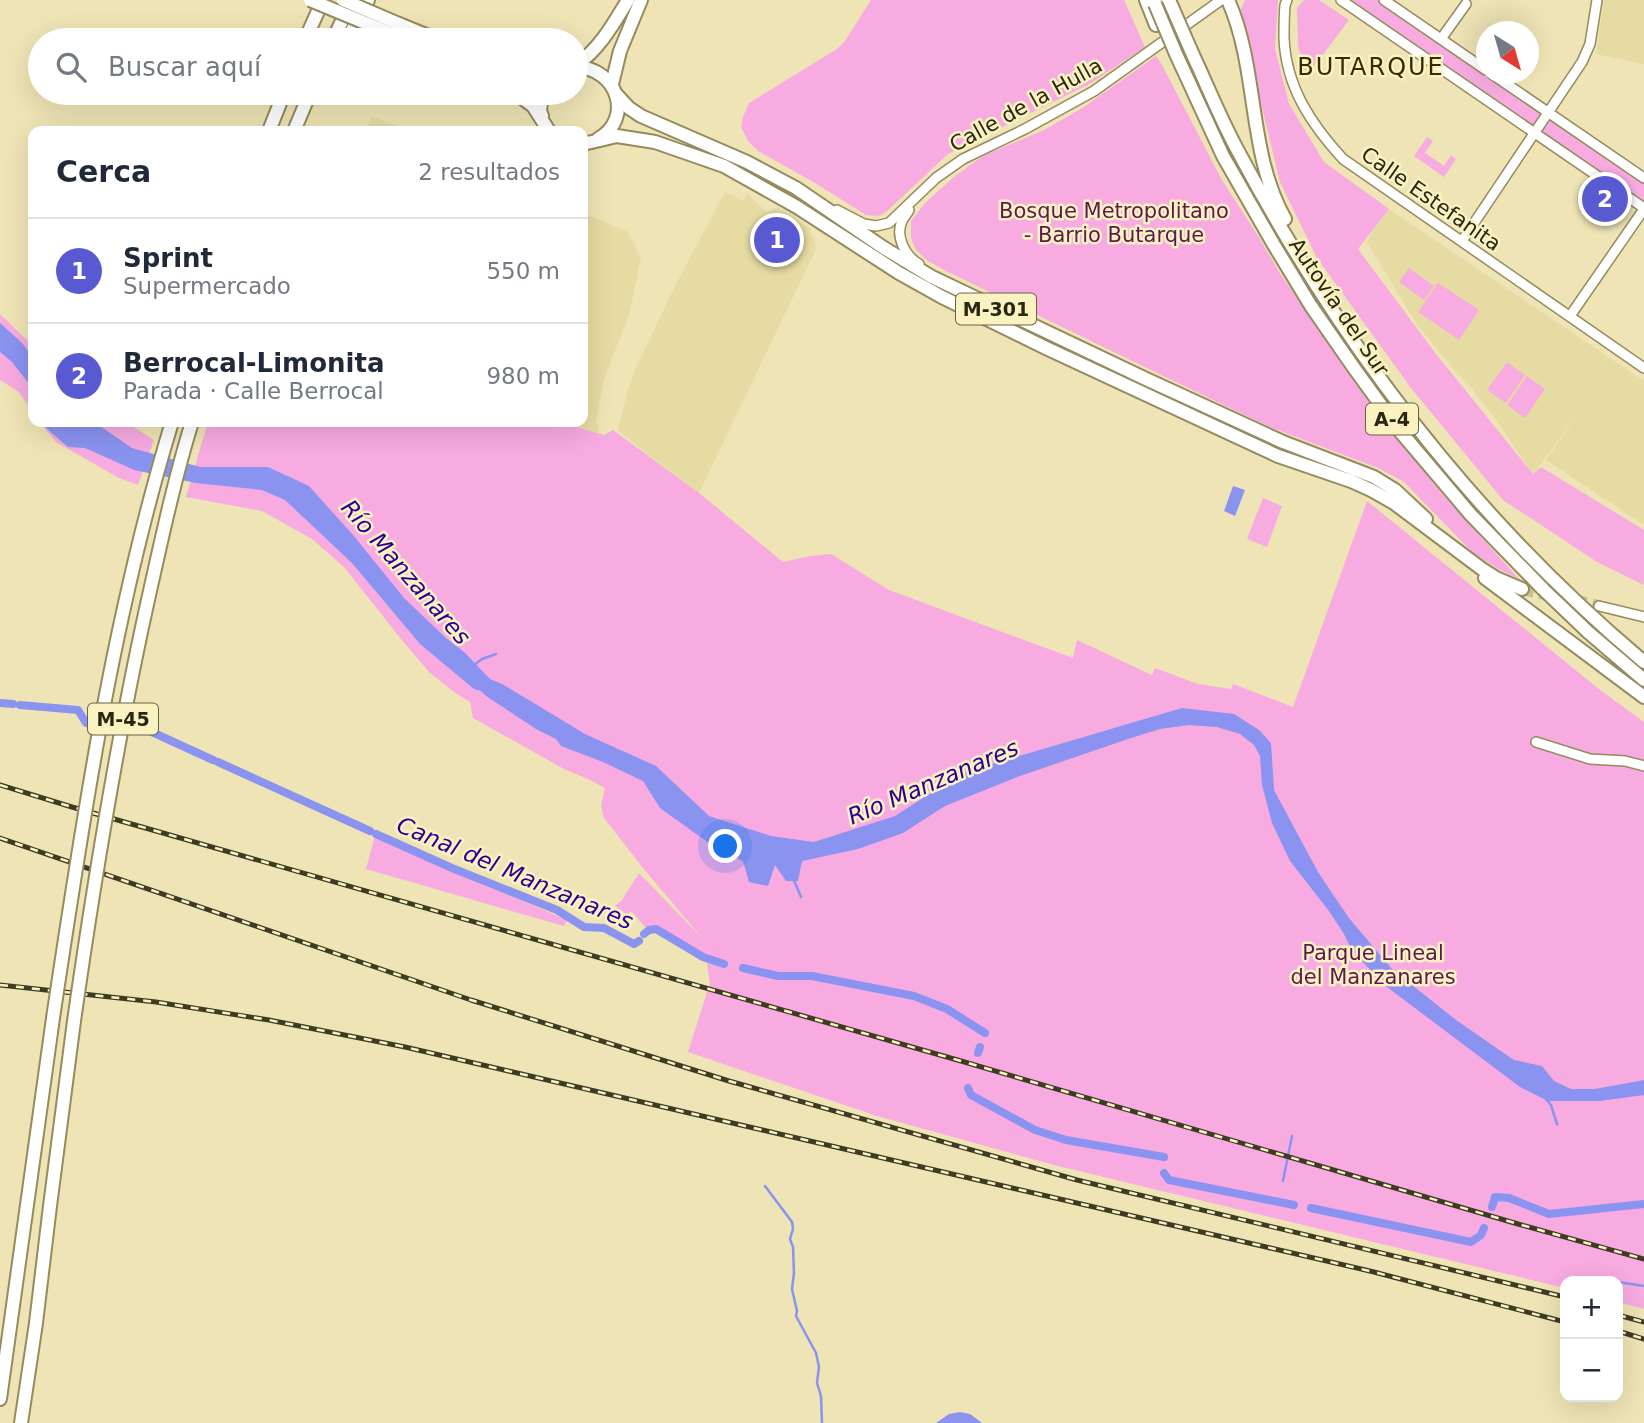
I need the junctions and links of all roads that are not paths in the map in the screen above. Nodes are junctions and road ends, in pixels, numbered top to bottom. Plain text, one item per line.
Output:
1 (312, 0) edge
2 (323, 0) edge
3 (343, 0) edge
4 (352, 0) edge
5 (368, 0) edge
6 (628, 0) edge
7 (641, 0) edge
8 (1169, 0) edge
9 (1220, 0) edge
10 (1228, 0) edge
11 (1287, 0) edge
12 (1341, 0) edge
13 (1384, 0) edge
14 (1597, 0) edge
15 (1151, 2) edge
16 (1466, 4) dead end
17 (305, 28) edge
18 (310, 28) edge
19 (339, 28) edge
20 (353, 28) edge
21 (393, 28) edge
22 (394, 28) edge
23 (1441, 39) junction
24 (588, 56) edge
25 (1476, 63) edge
26 (588, 67) edge
27 (1506, 84) edge
28 (614, 89) junction
29 (280, 105) edge
30 (306, 105) edge
31 (532, 105) edge
32 (541, 105) edge
33 (1548, 113) junction
34 (272, 126) edge
35 (296, 126) edge
36 (546, 126) edge
37 (546, 126) edge
38 (1535, 133) junction
39 (588, 143) edge
40 (588, 143) edge
41 (1644, 178) edge
42 (796, 188) junction
43 (920, 195) junction
44 (1644, 209) edge
45 (1462, 241) junction
46 (996, 309) junction
47 (1335, 315) junction
48 (1570, 316) junction
49 (1644, 368) edge
50 (171, 427) edge
51 (191, 427) edge
52 (1371, 490) junction
53 (1452, 547) junction
54 (1522, 589) tunnel mouth
55 (1599, 606) tunnel mouth
56 (1644, 617) edge
57 (1644, 662) edge
58 (1644, 680) edge
59 (1644, 697) edge
60 (1536, 743) dead end
61 (1644, 766) edge
62 (0, 1399) edge
63 (20, 1423) edge

1 - 17 highway
1 - 21 highway, bridge
2 - 18 highway
3 - 22 highway, bridge
4 - 19 highway
5 - 20 highway
6 - 24 highway, M-301
7 - 28 highway, M-301
8 - 47 highway, Autovía del Sur / A-4, bridge
9 - 43 street, Calle de la Hulla
10 - 47 highway
11 - 45 street, Calle Estefanita
12 - 38 street
13 - 23 street
14 - 33 street
15 - 58 highway, Autovía del Sur / A-4, bridge
16 - 23 street
23 - 25 street
26 - 28 highway, M-301
27 - 33 street
28 - 39 highway, M-301
28 - 42 highway, M-301
29 - 34 highway
30 - 35 highway
31 - 36 highway
32 - 37 highway
33 - 38 street
33 - 41 street
38 - 44 street
38 - 45 street
40 - 52 highway, M-301
42 - 43 street
42 - 46 highway, M-301
43 - 46 street
44 - 48 street
45 - 48 street, Calle Estefanita
46 - 53 highway, M-301
47 - 57 highway, Autovía del Sur / A-4
48 - 49 street, Calle Estefanita
50 - 62 highway, M-45, bridge
51 - 63 highway, M-45, bridge
52 - 53 highway, M-301
52 - 59 highway
53 - 54 highway, M-301
55 - 56 street
60 - 61 street

